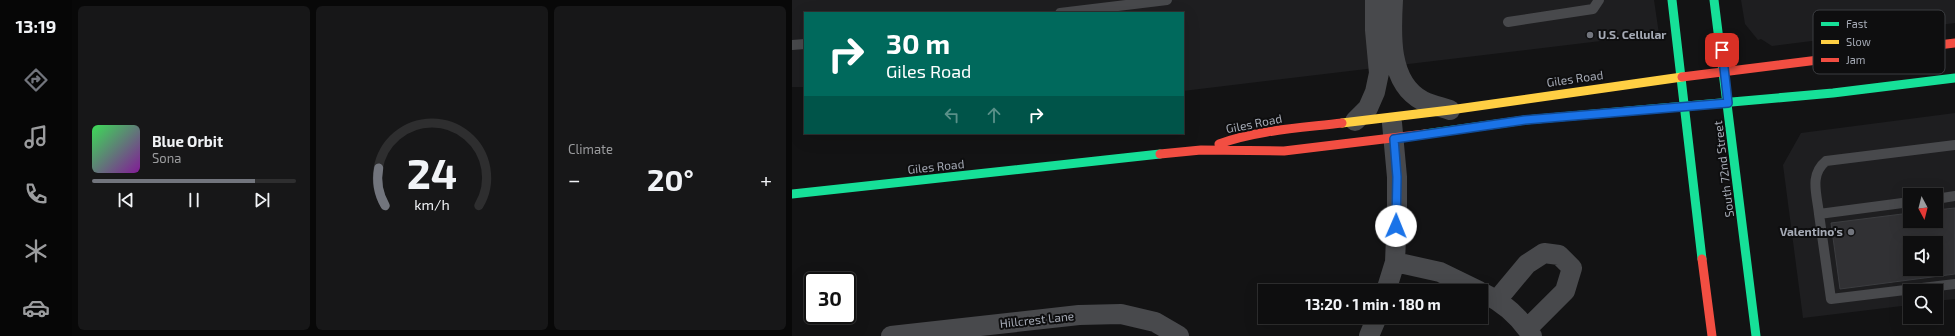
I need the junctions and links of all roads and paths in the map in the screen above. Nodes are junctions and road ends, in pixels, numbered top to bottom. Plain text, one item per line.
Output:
1 (1167, 0) edge
2 (1375, 0) edge
3 (1393, 0) edge
4 (1599, 0) edge
5 (1672, 0) edge
6 (1714, 0) edge
7 (1090, 5) edge
8 (1064, 12) edge
9 (1508, 22) dead end
10 (1955, 43) edge
11 (804, 44) edge
12 (1945, 44) edge
13 (792, 45) edge
14 (1813, 61) edge
15 (1724, 72) junction
16 (1682, 77) junction
17 (1955, 78) edge
18 (1728, 103) junction
19 (1686, 106) junction
20 (1450, 110) junction
21 (1391, 117) junction
22 (1355, 121) junction
23 (1394, 139) junction
24 (1955, 145) edge
25 (1201, 150) junction
26 (792, 194) edge
27 (1955, 196) edge
28 (1943, 198) edge
29 (1903, 203) edge
30 (1819, 214) junction
31 (1395, 262) junction
32 (1388, 284) edge
33 (1465, 284) edge
34 (1955, 284) edge
35 (1488, 293) edge
36 (1488, 295) edge
37 (1375, 324) edge
38 (1530, 332) edge
39 (891, 336) edge
40 (1179, 336) edge
41 (1370, 336) edge
42 (1712, 336) edge
43 (1756, 336) edge

1 - 7 lane
2 - 22 street
3 - 20 street
4 - 9 lane
5 - 16 street
6 - 15 street, South 72nd Street
7 - 8 lane
10 - 12 street, Giles Road
11 - 13 lane
14 - 15 street, Giles Road
15 - 16 street, Giles Road
15 - 18 street, South 72nd Street
16 - 19 street
16 - 20 street, Giles Road
17 - 18 street, Giles Road
18 - 19 street, Giles Road
18 - 43 street, South 72nd Street
19 - 23 street, Giles Road
19 - 42 street
20 - 21 street, Giles Road
21 - 22 street, Giles Road
21 - 23 street
22 - 25 street, Giles Road
23 - 25 street, Giles Road
23 - 31 street
24 - 30 lane
25 - 26 street, Giles Road
27 - 28 lane
29 - 30 lane
30 - 34 lane
31 - 32 street
31 - 33 street
35 - 38 street
36 - 38 street
37 - 41 street
39 - 40 street, Hillcrest Lane

